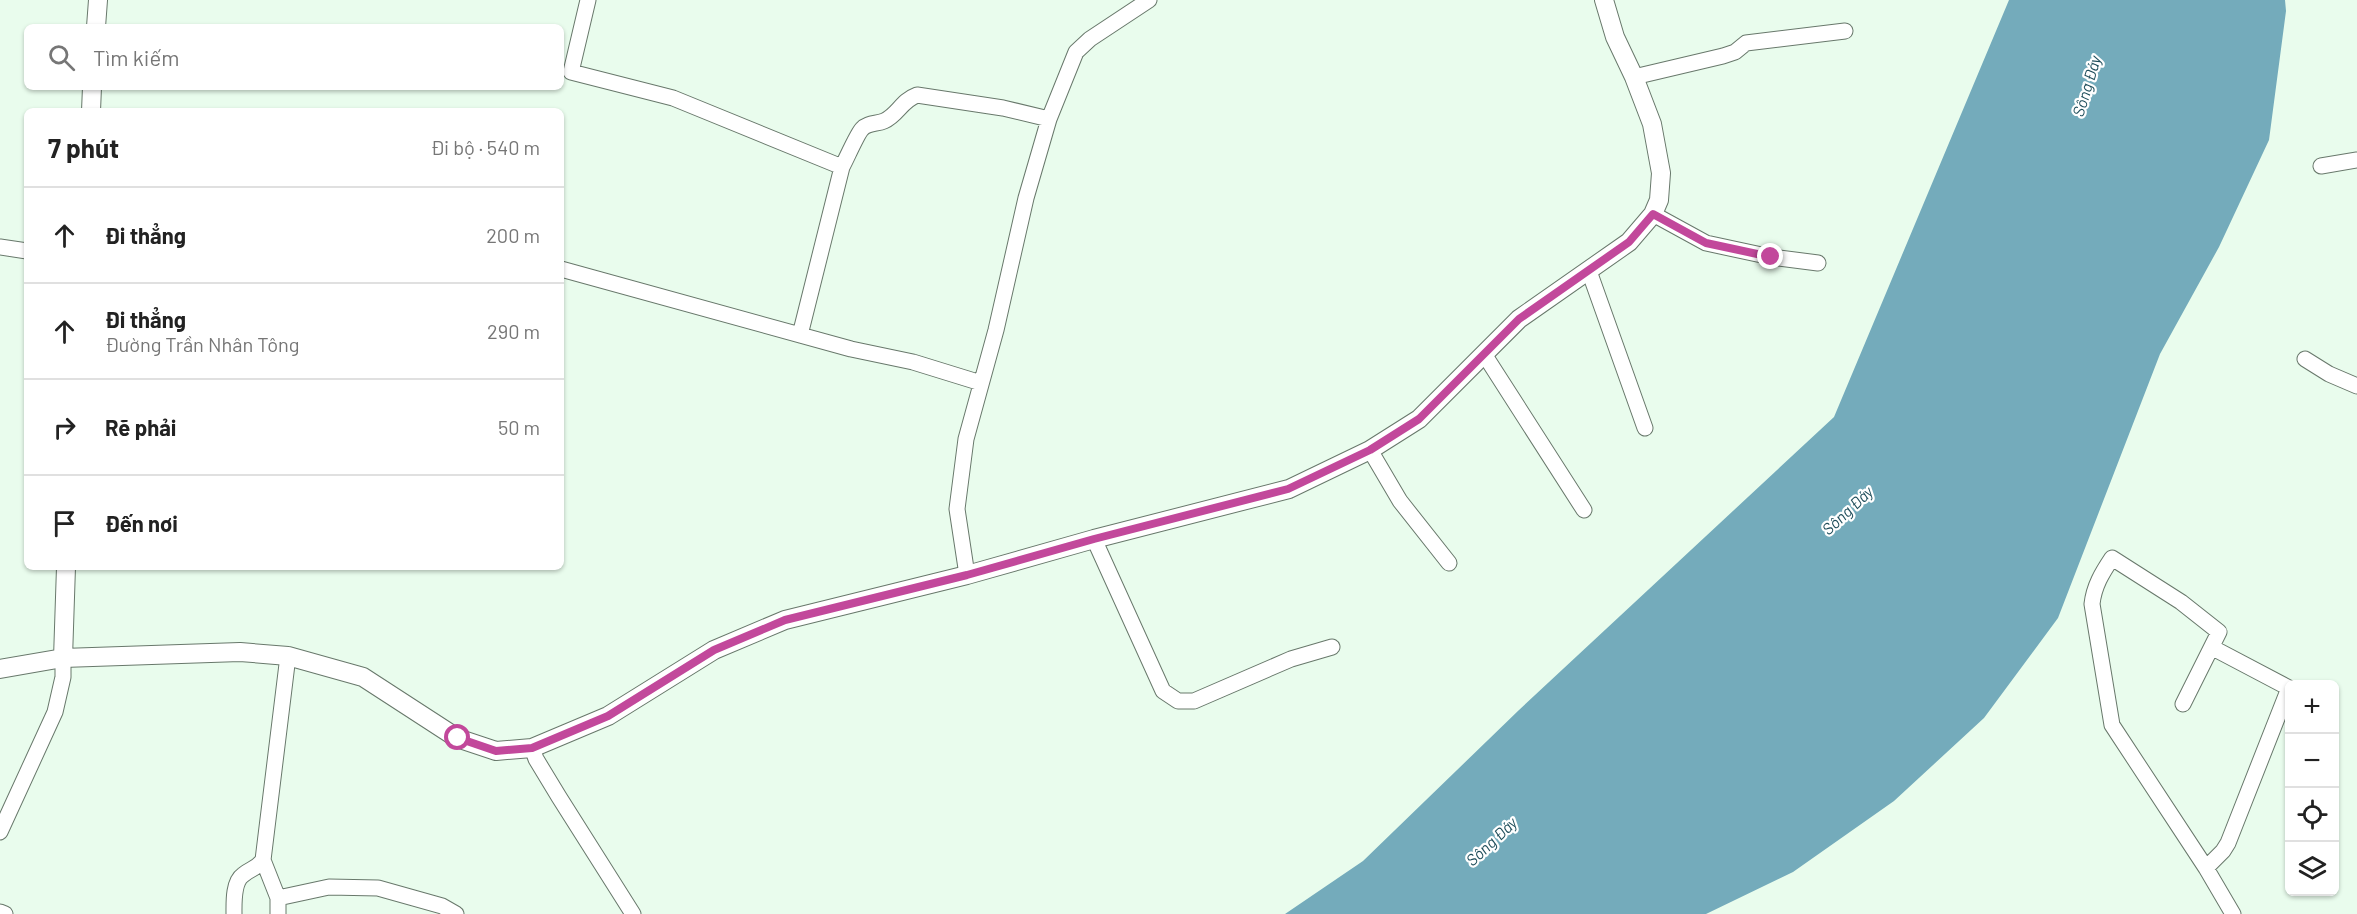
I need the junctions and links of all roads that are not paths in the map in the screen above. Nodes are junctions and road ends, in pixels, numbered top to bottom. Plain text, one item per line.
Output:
1 (98, 0) edge
2 (588, 0) edge
3 (1149, 0) edge
4 (1604, 0) edge
5 (96, 24) edge
6 (1845, 31) dead end
7 (1634, 77) junction
8 (92, 90) edge
9 (91, 108) edge
10 (1049, 119) junction
11 (2357, 160) edge
12 (2321, 166) dead end
13 (842, 167) junction
14 (1653, 214) junction
15 (0, 247) edge
16 (24, 251) edge
17 (1818, 263) dead end
18 (564, 269) edge
19 (1589, 271) junction
20 (800, 335) junction
21 (1484, 354) junction
22 (2305, 359) dead end
23 (981, 383) junction
24 (2357, 386) edge
25 (1645, 428) dead end
26 (1370, 450) junction
27 (1584, 510) dead end
28 (1094, 539) junction
29 (1449, 563) dead end
30 (66, 570) edge
31 (967, 575) junction
32 (1332, 647) dead end
33 (2213, 648) junction
34 (288, 656) junction
35 (63, 658) junction
36 (0, 669) edge
37 (2183, 704) dead end
38 (532, 748) junction
39 (0, 832) edge
40 (263, 860) junction
41 (2206, 868) junction
42 (278, 898) junction
43 (0, 912) edge
44 (231, 912) edge
45 (5, 914) edge
46 (278, 914) edge
47 (456, 914) edge
48 (633, 914) edge
49 (2233, 914) edge

1 - 5 street
2 - 13 street
3 - 10 street
4 - 7 street
6 - 7 street
7 - 14 street
8 - 9 street
10 - 13 street
10 - 23 street
11 - 12 street
13 - 20 street
14 - 17 street
14 - 19 street
15 - 16 street
18 - 20 street
19 - 21 street
19 - 25 street
20 - 23 street
21 - 26 street
21 - 27 street
22 - 24 street
23 - 31 street
26 - 28 street
26 - 29 street
28 - 31 street
28 - 32 street
30 - 35 street
31 - 38 street
33 - 37 street
33 - 41 street
33 - 41 street
34 - 35 street
34 - 38 street
34 - 40 street
35 - 36 street
35 - 39 street
38 - 48 street
40 - 42 street
40 - 44 street
41 - 49 street
42 - 46 street
42 - 47 street
43 - 45 street

